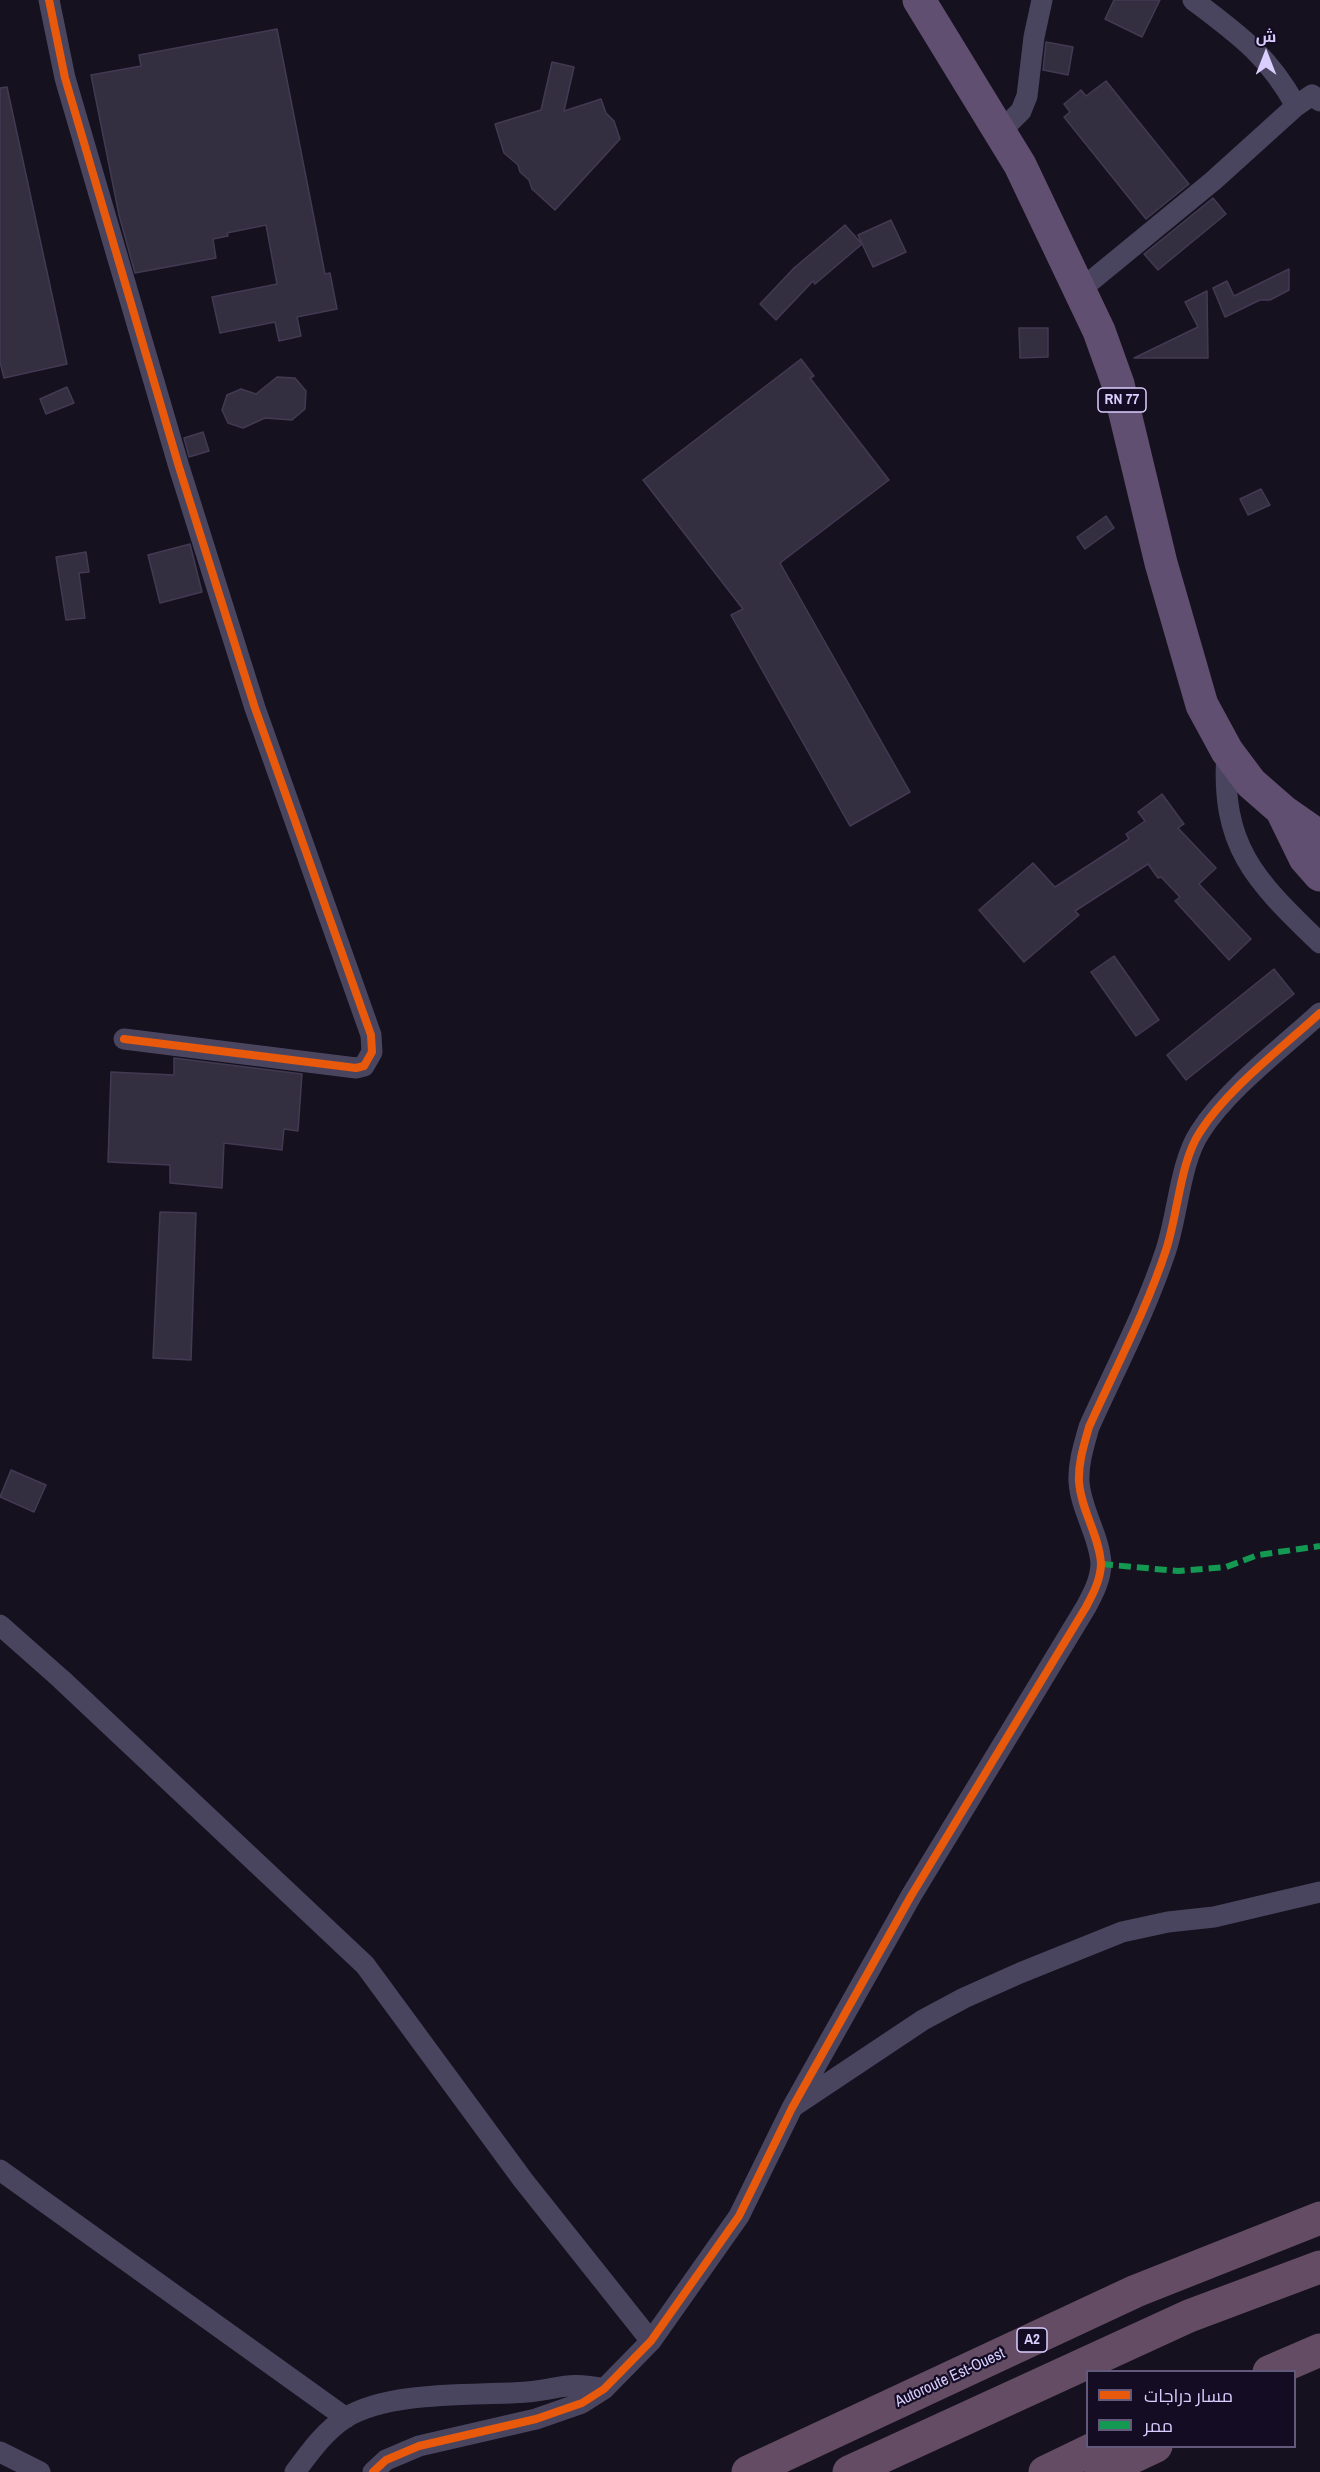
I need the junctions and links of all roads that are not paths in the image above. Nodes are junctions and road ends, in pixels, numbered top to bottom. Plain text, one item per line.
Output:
1 (50, 0) edge
2 (919, 0) edge
3 (1042, 0) edge
4 (1193, 0) edge
5 (1312, 96) edge
6 (1001, 131) junction
7 (1080, 290) junction
8 (1227, 751) junction
9 (1283, 811) junction
10 (1320, 837) edge
11 (1320, 875) edge
12 (1320, 944) edge
13 (1320, 1013) edge
14 (124, 1039) dead end
15 (0, 1625) edge
16 (1320, 1892) edge
17 (792, 2108) junction
18 (0, 2170) edge
19 (1320, 2218) edge
20 (1320, 2267) edge
21 (651, 2341) junction
22 (1320, 2350) edge
23 (1274, 2370) edge
24 (1320, 2373) edge
25 (1296, 2384) edge
26 (604, 2389) junction
27 (346, 2418) junction
28 (1095, 2448) edge
29 (1152, 2448) edge
30 (0, 2452) edge
31 (40, 2472) edge
32 (295, 2472) edge
33 (373, 2472) edge
34 (748, 2472) edge
35 (849, 2472) edge
36 (1045, 2472) edge
37 (1101, 2472) edge

1 - 14 street
2 - 6 main road, RN 77
3 - 6 street
4 - 5 street
5 - 7 street
6 - 7 main road, RN 77
7 - 8 main road, RN 77
8 - 9 main road, RN 77
8 - 12 street
9 - 10 main road, RN 77
9 - 11 main road
13 - 17 street
15 - 21 street
16 - 17 street
17 - 21 street
18 - 27 street
19 - 34 highway, Autoroute Est-Ouest / A2
20 - 35 highway
21 - 26 street
22 - 23 highway
24 - 25 highway
26 - 27 street
26 - 33 street
27 - 32 street
28 - 36 highway
29 - 37 highway
30 - 31 street

